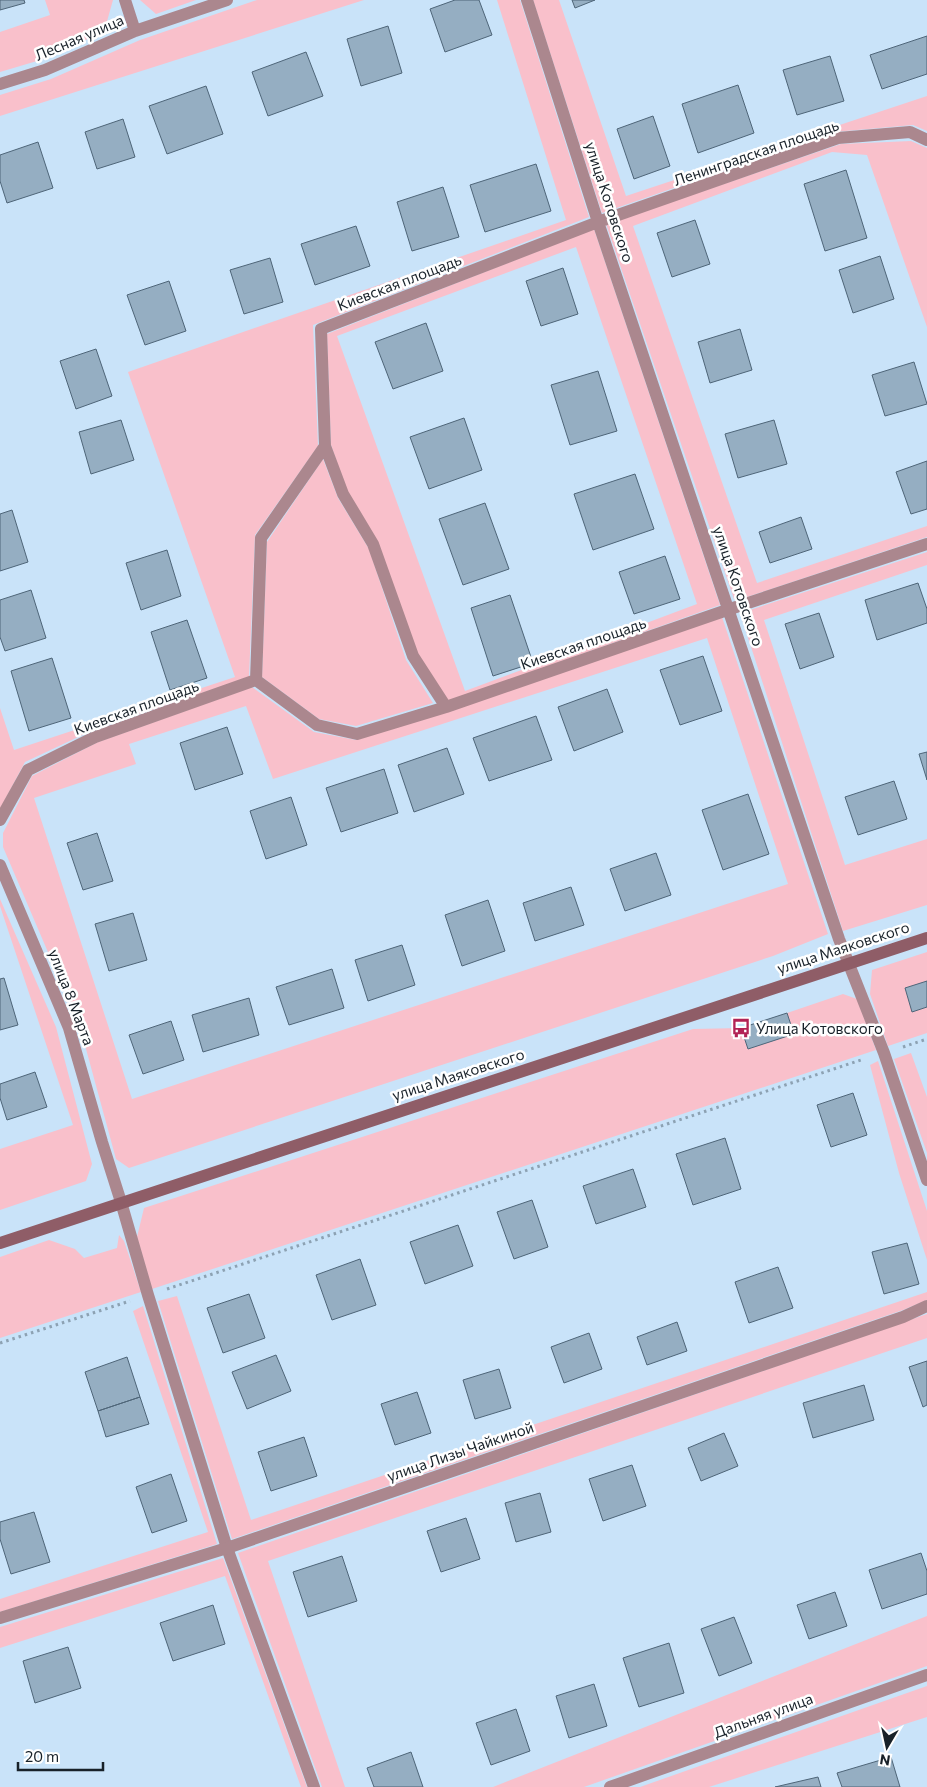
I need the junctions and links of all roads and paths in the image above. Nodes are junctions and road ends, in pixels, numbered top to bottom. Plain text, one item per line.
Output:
1 (125, 0) edge
2 (227, 0) edge
3 (527, 0) edge
4 (135, 31) junction
5 (0, 84) edge
6 (927, 140) edge
7 (598, 222) junction
8 (325, 446) junction
9 (927, 544) edge
10 (730, 608) junction
11 (256, 680) junction
12 (446, 707) junction
13 (0, 820) edge
14 (0, 865) edge
15 (927, 938) edge
16 (848, 962) junction
17 (927, 1039) edge
18 (884, 1053) junction
19 (927, 1180) edge
20 (121, 1202) junction
21 (0, 1243) edge
22 (148, 1295) junction
23 (927, 1306) edge
24 (0, 1343) edge
25 (227, 1548) junction
26 (0, 1618) edge
27 (927, 1675) edge
28 (314, 1787) edge
29 (610, 1787) edge

1 - 4 street
2 - 4 street, Лесная улица
3 - 7 street, улица Котовского
4 - 5 street, Лесная улица
6 - 7 street, Ленинградская площадь
7 - 8 street, Киевская площадь
7 - 10 street, улица Котовского
8 - 11 street
8 - 12 street, Киевская площадь
9 - 10 street
10 - 12 street, Киевская площадь
10 - 16 street, улица Котовского
11 - 12 street, Киевская площадь
11 - 13 street, Киевская площадь
14 - 20 street, улица 8 Марта
15 - 16 main road, улица Маяковского
16 - 18 street, улица Котовского
16 - 20 main road, улица Маяковского
17 - 18 path
18 - 19 street, улица Котовского
18 - 22 path
20 - 21 main road, улица Маяковского
20 - 22 street, улица 8 Марта
22 - 24 path
22 - 25 street, улица 8 Марта
23 - 25 street, улица Лизы Чайкиной
25 - 26 street, улица Лизы Чайкиной
25 - 28 street, улица 8 Марта
27 - 29 street, Дальняя улица

